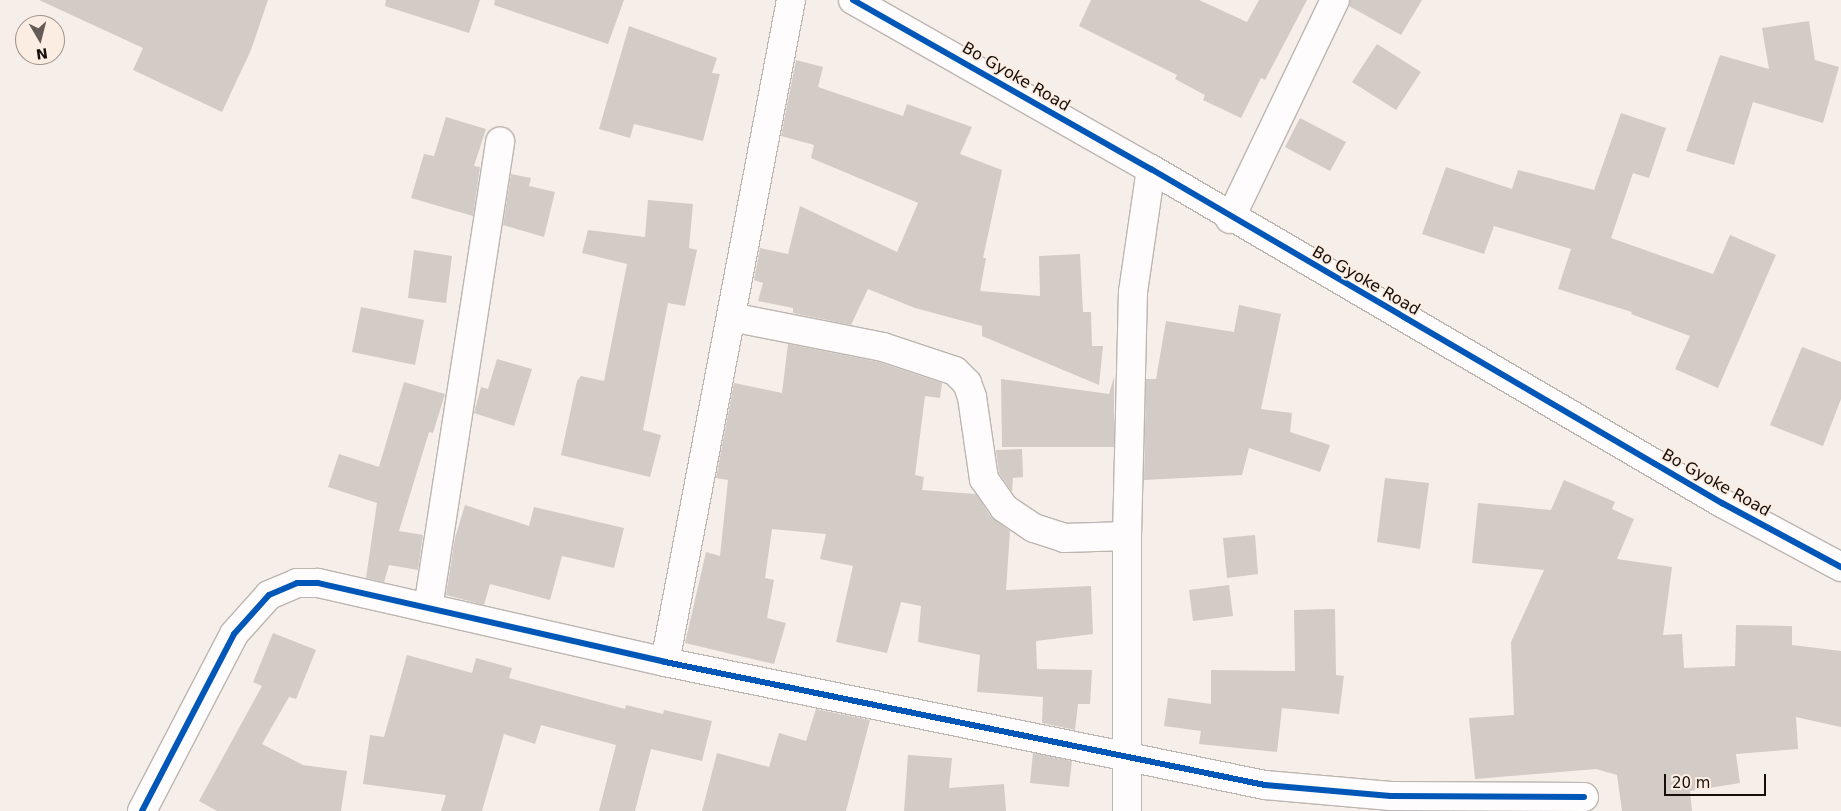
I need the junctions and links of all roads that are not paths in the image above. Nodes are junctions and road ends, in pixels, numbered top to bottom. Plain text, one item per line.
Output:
1 (791, 0) edge
2 (1335, 0) edge
3 (866, 4) edge
4 (500, 142) dead end
5 (1151, 169) junction
6 (1230, 219) junction
7 (731, 317) junction
8 (1127, 536) junction
9 (1841, 567) edge
10 (428, 608) junction
11 (665, 662) junction
12 (1127, 758) junction
13 (1584, 797) dead end
14 (142, 811) edge
15 (1127, 811) edge

1 - 7 street
2 - 6 street
3 - 5 street, Bo Gyoke Road
4 - 10 street
5 - 6 street, Bo Gyoke Road
5 - 8 street
6 - 9 street, Bo Gyoke Road
7 - 8 street
7 - 11 street
8 - 12 street
10 - 11 street
10 - 14 street
11 - 12 street
12 - 13 street
12 - 15 street

